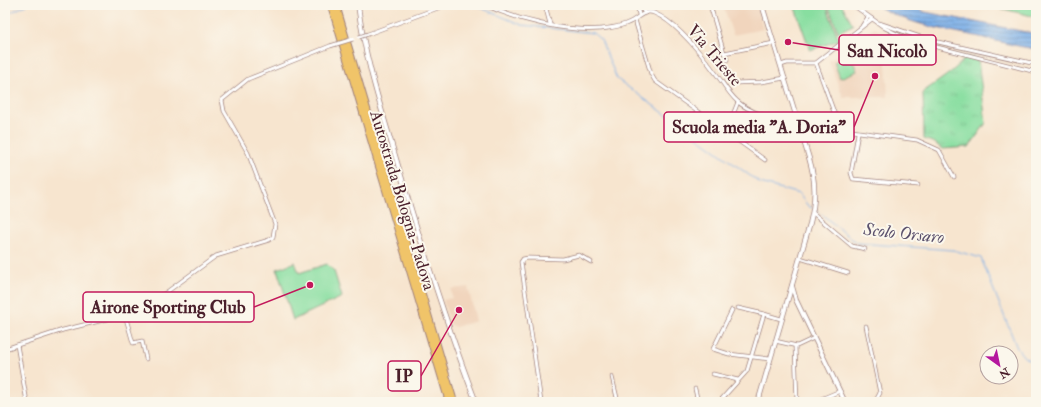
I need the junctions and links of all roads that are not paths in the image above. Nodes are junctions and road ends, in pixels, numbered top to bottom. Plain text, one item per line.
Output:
1 (331, 5) edge
2 (336, 5) edge
3 (358, 5) edge
4 (446, 5) edge
5 (485, 5) edge
6 (545, 5) edge
7 (638, 5) edge
8 (710, 5) edge
9 (762, 5) edge
10 (853, 5) edge
11 (645, 13) junction
12 (639, 15) junction
13 (868, 16) junction
14 (872, 19) junction
15 (635, 20) junction
16 (877, 23) junction
17 (550, 24) junction
18 (861, 27) junction
19 (774, 43) junction
20 (724, 53) junction
21 (727, 60) dead end
22 (816, 63) junction
23 (1036, 64) edge
24 (781, 65) junction
25 (1036, 72) edge
26 (785, 78) junction
27 (735, 83) dead end
28 (738, 102) junction
29 (798, 122) junction
30 (834, 130) junction
31 (726, 132) junction
32 (858, 133) junction
33 (765, 160) dead end
34 (954, 177) dead end
35 (918, 185) dead end
36 (813, 212) junction
37 (865, 249) dead end
38 (800, 258) junction
39 (591, 262) dead end
40 (848, 273) dead end
41 (793, 281) junction
42 (793, 293) junction
43 (796, 300) junction
44 (787, 302) junction
45 (738, 308) dead end
46 (732, 310) dead end
47 (764, 314) junction
48 (125, 315) junction
49 (781, 320) junction
50 (866, 326) dead end
51 (814, 338) junction
52 (776, 341) junction
53 (17, 345) junction
54 (795, 346) junction
55 (5, 349) edge
56 (752, 356) junction
57 (146, 359) dead end
58 (770, 359) junction
59 (713, 374) dead end
60 (612, 377) dead end
61 (738, 380) junction
62 (695, 389) dead end
63 (840, 391) junction
64 (27, 402) edge
65 (449, 402) edge
66 (454, 402) edge
67 (476, 402) edge
68 (541, 402) edge
69 (618, 402) edge
70 (698, 402) edge
71 (719, 402) edge
72 (758, 402) edge
73 (797, 402) edge
74 (814, 402) edge
75 (845, 402) edge
76 (875, 402) edge

1 - 65 highway, Autostrada Bologna-Padova
2 - 66 highway, Autostrada Bologna-Padova
3 - 67 street
4 - 48 street, bridge
5 - 17 street
6 - 17 street
7 - 11 street
7 - 12 street
8 - 20 street
9 - 19 street
10 - 13 street
11 - 12 street
11 - 28 street, Via Trieste
12 - 15 street
13 - 14 street
13 - 18 street
14 - 16 street
14 - 18 street
15 - 17 street
15 - 31 street
16 - 23 street
16 - 25 street
18 - 22 street
19 - 20 street
19 - 24 street
20 - 21 street
22 - 24 street
22 - 30 street
24 - 26 street
26 - 27 street
26 - 29 street
28 - 29 street, Via Trieste
28 - 31 street
29 - 30 street
29 - 36 street
30 - 32 street
31 - 33 street
32 - 34 street
32 - 35 street
36 - 37 street
36 - 38 street
38 - 40 street
38 - 41 street
39 - 68 street
41 - 42 street
41 - 44 street
42 - 43 street
42 - 44 street
43 - 44 street
43 - 51 street
44 - 49 street
45 - 47 street
46 - 56 street
47 - 49 street
47 - 56 street
48 - 53 street
48 - 57 street
49 - 52 street
50 - 76 street
51 - 54 street
51 - 63 street
52 - 54 street
52 - 58 street
53 - 55 street
53 - 64 street
54 - 73 street
56 - 58 street
56 - 61 street
58 - 72 street
59 - 61 street
60 - 69 street
61 - 71 street
62 - 70 street
63 - 74 street
63 - 75 street

